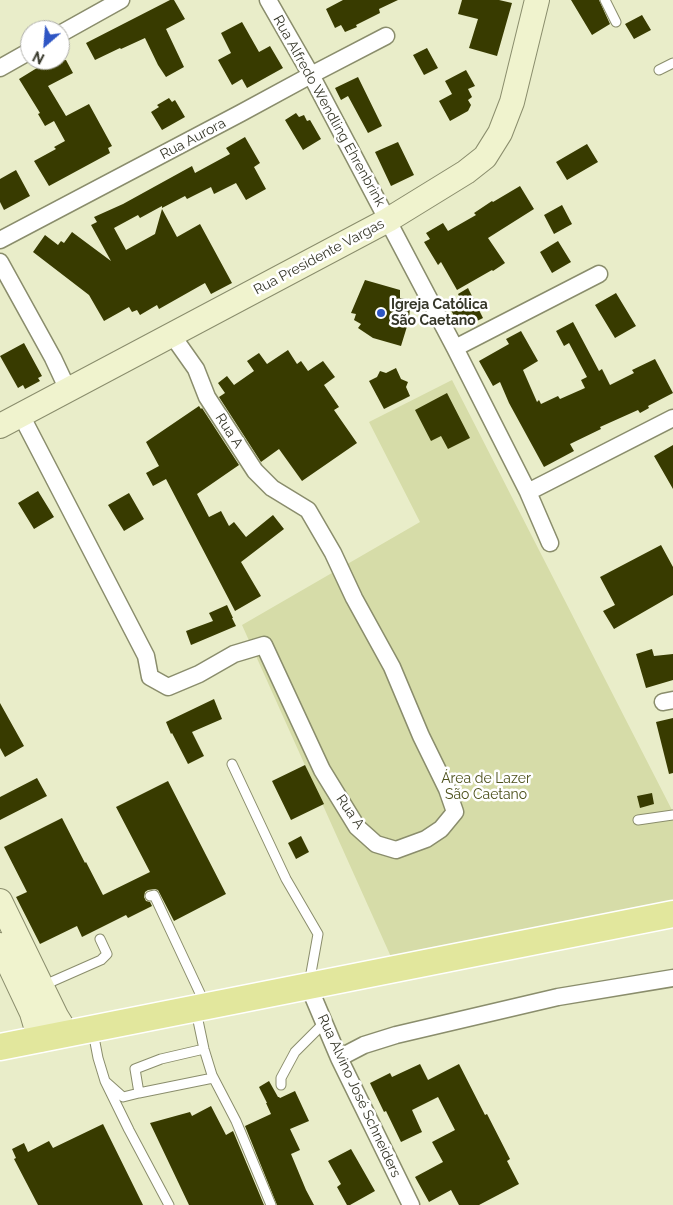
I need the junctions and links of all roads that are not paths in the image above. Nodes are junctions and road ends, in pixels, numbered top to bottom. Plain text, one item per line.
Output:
1 (121, 0) edge
2 (268, 0) edge
3 (537, 0) edge
4 (605, 0) edge
5 (616, 22) dead end
6 (70, 28) edge
7 (386, 36) dead end
8 (20, 57) edge
9 (673, 62) edge
10 (0, 68) edge
11 (659, 70) dead end
12 (311, 75) junction
13 (388, 220) junction
14 (0, 240) edge
15 (0, 262) edge
16 (599, 274) dead end
17 (172, 335) junction
18 (455, 348) junction
19 (68, 390) junction
20 (21, 415) junction
21 (673, 418) edge
22 (0, 426) edge
23 (528, 492) junction
24 (550, 543) dead end
25 (232, 764) dead end
26 (673, 816) edge
27 (638, 820) dead end
28 (150, 896) dead end
29 (0, 901) edge
30 (673, 914) edge
31 (100, 939) dead end
32 (0, 945) edge
33 (673, 978) edge
34 (309, 987) junction
35 (32, 990) junction
36 (201, 1008) junction
37 (324, 1023) junction
38 (79, 1031) junction
39 (40, 1040) junction
40 (2, 1049) edge
41 (204, 1049) junction
42 (339, 1058) junction
43 (213, 1078) junction
44 (105, 1081) junction
45 (280, 1085) dead end
46 (139, 1093) junction
47 (169, 1205) edge
48 (271, 1205) edge
49 (411, 1205) edge

1 - 6 street
2 - 12 street, Rua Alfredo Wendling Ehrenbrink
3 - 13 main road, Rua Presidente Vargas
4 - 5 lane
7 - 12 street, Rua Aurora
8 - 10 street
9 - 11 lane
12 - 13 street, Rua Alfredo Wendling Ehrenbrink
12 - 14 street, Rua Aurora
13 - 17 main road, Rua Presidente Vargas
13 - 18 street, Rua Alfredo Wendling Ehrenbrink
15 - 19 street
16 - 18 street
17 - 19 main road, Rua Presidente Vargas
17 - 20 street, Rua A
18 - 23 street, Rua Alfredo Wendling Ehrenbrink
19 - 20 main road, Rua Presidente Vargas
20 - 22 main road, Rua Presidente Vargas
21 - 23 street
23 - 24 street, Rua Alfredo Wendling Ehrenbrink
25 - 34 lane
26 - 27 lane
28 - 36 lane
29 - 35 main road
30 - 34 main road
31 - 35 lane
32 - 35 main road
33 - 42 street
34 - 36 main road
34 - 37 street, Rua Alvino José Schneiders
35 - 38 main road
35 - 39 main road
36 - 38 main road
36 - 41 lane
37 - 42 street, Rua Alvino José Schneiders
37 - 45 lane
38 - 39 main road
38 - 44 lane
39 - 40 main road
41 - 43 lane
41 - 46 lane
42 - 49 street, Rua Alvino José Schneiders
43 - 46 lane
43 - 48 lane
44 - 46 lane
44 - 47 lane

